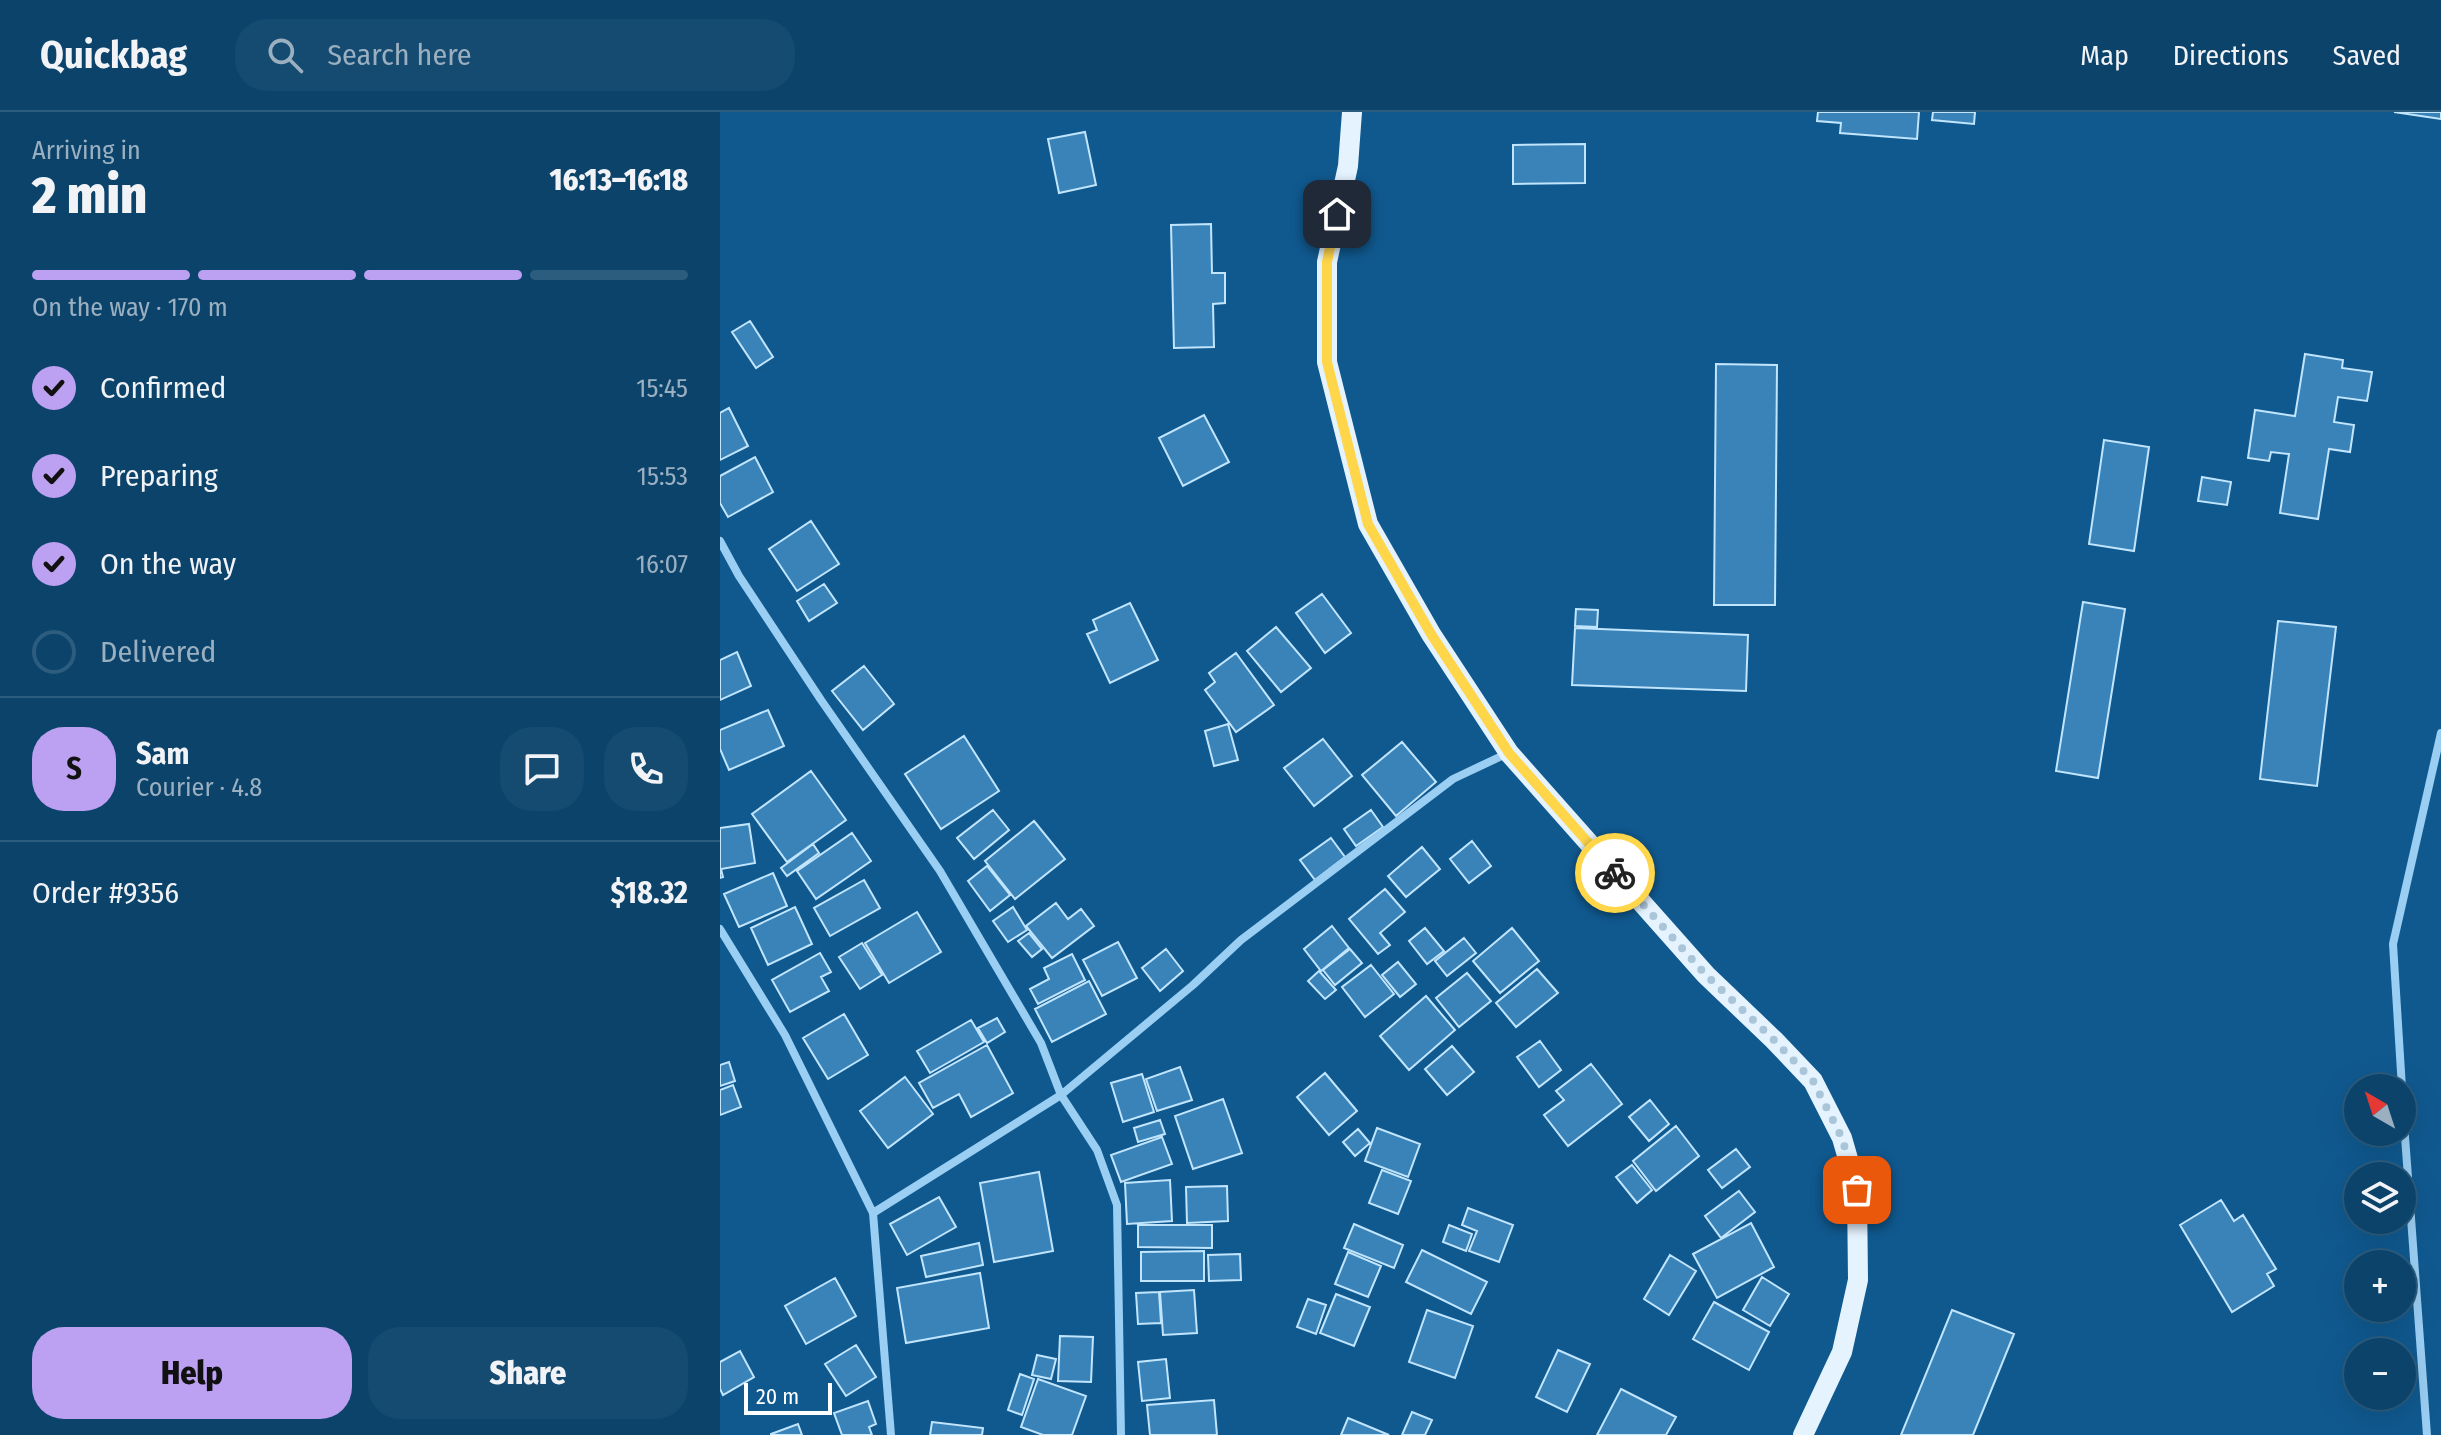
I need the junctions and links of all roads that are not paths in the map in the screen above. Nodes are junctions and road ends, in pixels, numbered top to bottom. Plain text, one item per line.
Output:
1 (1349, 112) edge
2 (720, 541) edge
3 (2441, 733) edge
4 (1509, 753) junction
5 (720, 929) edge
6 (2401, 1074) edge
7 (1061, 1095) junction
8 (2406, 1146) edge
9 (873, 1213) junction
10 (891, 1435) edge
11 (1121, 1435) edge
12 (1803, 1435) edge
13 (2427, 1435) edge

1 - 4 main road
2 - 7 street
3 - 6 street
4 - 7 street
4 - 12 main road
5 - 9 street
7 - 9 street
7 - 11 street
8 - 13 street
9 - 10 street

